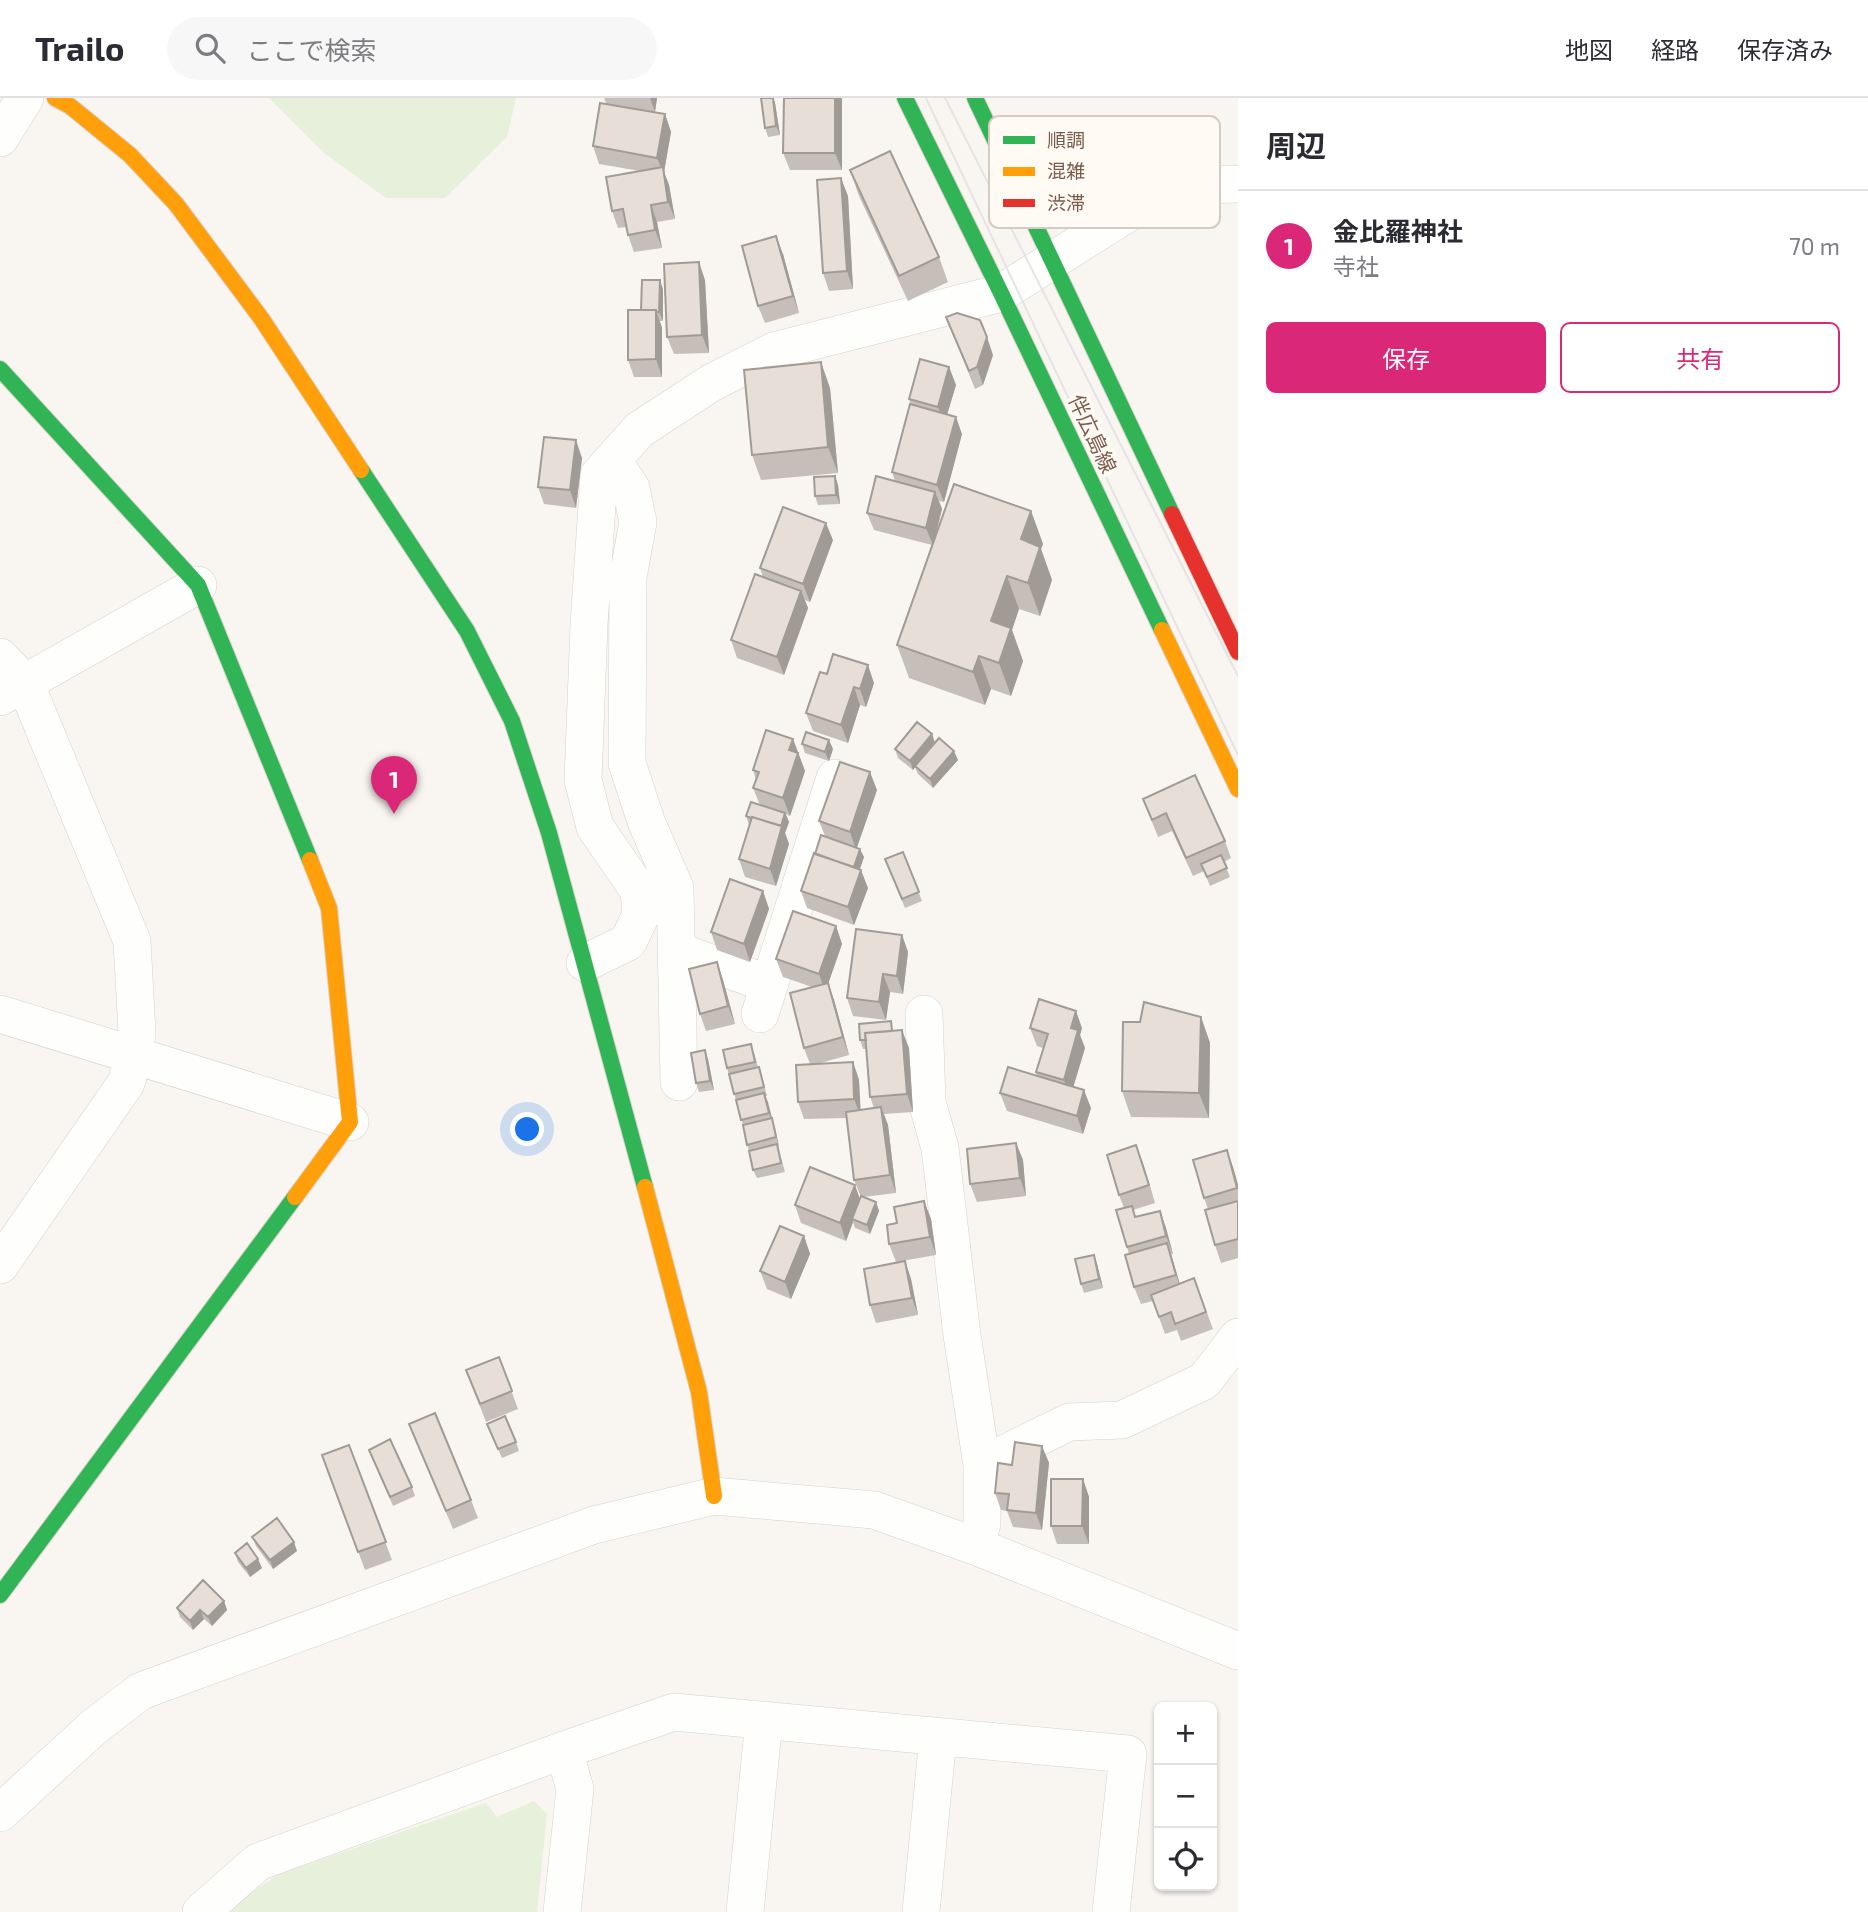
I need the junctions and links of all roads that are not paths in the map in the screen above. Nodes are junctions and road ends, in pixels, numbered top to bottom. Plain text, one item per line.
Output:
1 (25, 98) edge
2 (55, 98) edge
3 (905, 98) edge
4 (975, 98) edge
5 (989, 127) edge
6 (0, 138) edge
7 (1220, 184) edge
8 (1238, 184) edge
9 (1038, 228) edge
10 (1104, 228) edge
11 (1053, 260) junction
12 (1002, 293) junction
13 (0, 369) edge
14 (612, 460) junction
15 (198, 585) junction
16 (1238, 652) edge
17 (0, 657) edge
18 (12, 690) edge
19 (836, 774) edge
20 (1236, 781) edge
21 (677, 951) junction
22 (585, 963) junction
23 (0, 1014) edge
24 (924, 1014) dead end
25 (134, 1055) junction
26 (679, 1082) dead end
27 (350, 1122) junction
28 (0, 1265) edge
29 (1238, 1337) edge
30 (982, 1465) junction
31 (714, 1496) junction
32 (975, 1546) junction
33 (0, 1595) edge
34 (1238, 1651) edge
35 (764, 1720) junction
36 (938, 1737) junction
37 (564, 1750) junction
38 (0, 1814) edge
39 (201, 1912) edge
40 (562, 1912) edge
41 (745, 1912) edge
42 (921, 1912) edge
43 (1111, 1912) edge

1 - 6 street
2 - 22 street
3 - 12 street, 伴広島線
4 - 5 street, 伴広島線
7 - 8 street
9 - 11 street, 伴広島線
10 - 11 street
11 - 12 street
11 - 16 street, 伴広島線
12 - 14 street
12 - 20 street, 伴広島線
13 - 15 street
14 - 21 street
14 - 22 street
15 - 18 street
15 - 27 street
17 - 18 street
18 - 25 street
19 - 21 street
21 - 26 street
22 - 31 street
23 - 25 street
24 - 30 street
25 - 27 street
25 - 28 street
27 - 33 street
29 - 30 street
30 - 32 street
31 - 32 street
31 - 38 street
32 - 34 street
35 - 36 street
35 - 37 street
35 - 41 street
36 - 42 street
36 - 43 street
37 - 39 street
37 - 40 street

